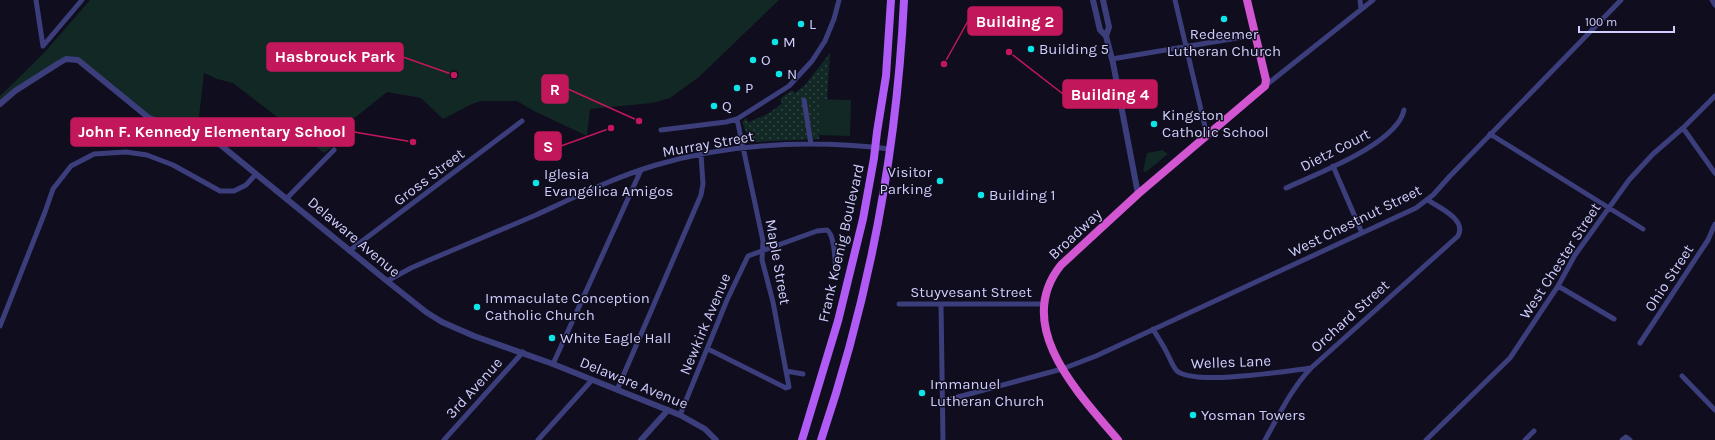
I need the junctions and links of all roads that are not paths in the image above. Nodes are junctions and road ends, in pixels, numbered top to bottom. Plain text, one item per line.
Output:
1 (36, 0) edge
2 (82, 0) edge
3 (839, 0) edge
4 (891, 0) edge
5 (904, 0) edge
6 (1093, 0) edge
7 (1103, 0) edge
8 (1175, 0) edge
9 (1247, 0) edge
10 (1360, 0) edge
11 (1373, 0) edge
12 (1621, 0) edge
13 (1361, 9) junction
14 (1255, 35) junction
15 (1106, 36) junction
16 (1186, 47) junction
17 (1112, 59) junction
18 (1265, 86) junction
19 (1715, 96) edge
20 (804, 100) dead end
21 (0, 104) edge
22 (1404, 110) dead end
23 (737, 119) junction
24 (522, 122) dead end
25 (1683, 128) junction
26 (660, 130) dead end
27 (1490, 134) junction
28 (1207, 135) junction
29 (811, 144) junction
30 (875, 147) junction
31 (743, 149) junction
32 (890, 149) junction
33 (334, 150) dead end
34 (701, 155) junction
35 (1333, 166) junction
36 (641, 170) junction
37 (1715, 173) edge
38 (256, 174) junction
39 (1286, 188) dead end
40 (1138, 194) junction
41 (287, 198) junction
42 (1428, 200) junction
43 (1608, 209) junction
44 (1715, 224) edge
45 (1643, 229) dead end
46 (1362, 233) junction
47 (763, 250) junction
48 (349, 251) junction
49 (836, 272) dead end
50 (387, 281) junction
51 (1558, 286) junction
52 (899, 304) dead end
53 (941, 304) junction
54 (1044, 304) junction
55 (1614, 319) dead end
56 (0, 326) edge
57 (1152, 329) junction
58 (1640, 343) dead end
59 (708, 349) junction
60 (522, 352) junction
61 (553, 364) junction
62 (1311, 368) junction
63 (1062, 369) junction
64 (786, 372) junction
65 (803, 374) dead end
66 (1682, 376) dead end
67 (592, 380) junction
68 (617, 390) junction
69 (836, 394) junction
70 (943, 401) junction
71 (668, 410) junction
72 (1715, 410) edge
73 (680, 415) junction
74 (1534, 431) dead end
75 (444, 440) edge
76 (538, 440) edge
77 (641, 440) edge
78 (716, 440) edge
79 (802, 440) edge
80 (821, 440) edge
81 (826, 440) edge
82 (943, 440) edge
83 (1118, 440) edge
84 (1265, 440) edge
85 (1426, 440) edge
86 (1525, 440) edge

1 - 2 street
3 - 23 street
4 - 30 main road, Frank Koenig Boulevard
5 - 32 main road, Frank Koenig Boulevard
6 - 15 street
7 - 15 street
8 - 16 street
9 - 14 highway
10 - 13 street
11 - 13 street
12 - 27 street, West Chestnut Street
13 - 18 street
14 - 16 street
14 - 18 highway
15 - 17 street
16 - 17 street
16 - 28 street
17 - 40 street
18 - 28 highway, Broadway
19 - 25 street, West Chester Street
20 - 29 street
21 - 38 street, Delaware Avenue
22 - 35 street, Dietz Court
23 - 26 street
23 - 31 street, Maple Street
24 - 48 street, Gross Street
25 - 37 street
25 - 43 street, West Chester Street
27 - 42 street, West Chestnut Street
27 - 43 street
28 - 40 highway, Broadway
29 - 30 street, Murray Street
29 - 31 street, Murray Street
30 - 32 street, Murray Street
30 - 79 main road, Frank Koenig Boulevard
31 - 34 street, Murray Street
31 - 47 street, Maple Street
32 - 69 main road, Frank Koenig Boulevard
33 - 41 street
34 - 36 street, Murray Street
34 - 68 street
35 - 39 street, Dietz Court
35 - 46 street
36 - 50 street, Murray Street
36 - 61 street
38 - 41 street, Delaware Avenue
38 - 56 street
40 - 54 highway, Broadway
41 - 48 street, Delaware Avenue
42 - 46 street, West Chestnut Street
42 - 62 street, Orchard Street
43 - 45 street
43 - 51 street, West Chester Street
44 - 58 street, Ohio Street
46 - 57 street, West Chestnut Street
47 - 49 street, Newkirk Avenue
47 - 59 street, Newkirk Avenue
47 - 64 street, Maple Street
48 - 50 street, Delaware Avenue
50 - 60 street, Delaware Avenue
51 - 55 street
51 - 85 street, West Chester Street
52 - 53 street, Stuyvesant Street
53 - 54 street, Stuyvesant Street
53 - 70 street
54 - 63 highway, Broadway
57 - 62 street, Welles Lane
57 - 63 street, West Chestnut Street
59 - 64 street, Maple Street
59 - 73 street, Newkirk Avenue
60 - 61 street, Delaware Avenue
60 - 75 street, 3rd Avenue
61 - 67 street, Delaware Avenue
62 - 84 street, Orchard Street
63 - 70 street, West Chestnut Street
63 - 83 highway, Broadway
64 - 65 street
66 - 72 street
67 - 68 street, Delaware Avenue
67 - 76 street
68 - 71 street, Delaware Avenue
69 - 80 main road, Frank Koenig Boulevard
69 - 81 main road
70 - 82 street
71 - 73 street, Delaware Avenue
71 - 77 street
73 - 78 street, Delaware Avenue
74 - 86 street

